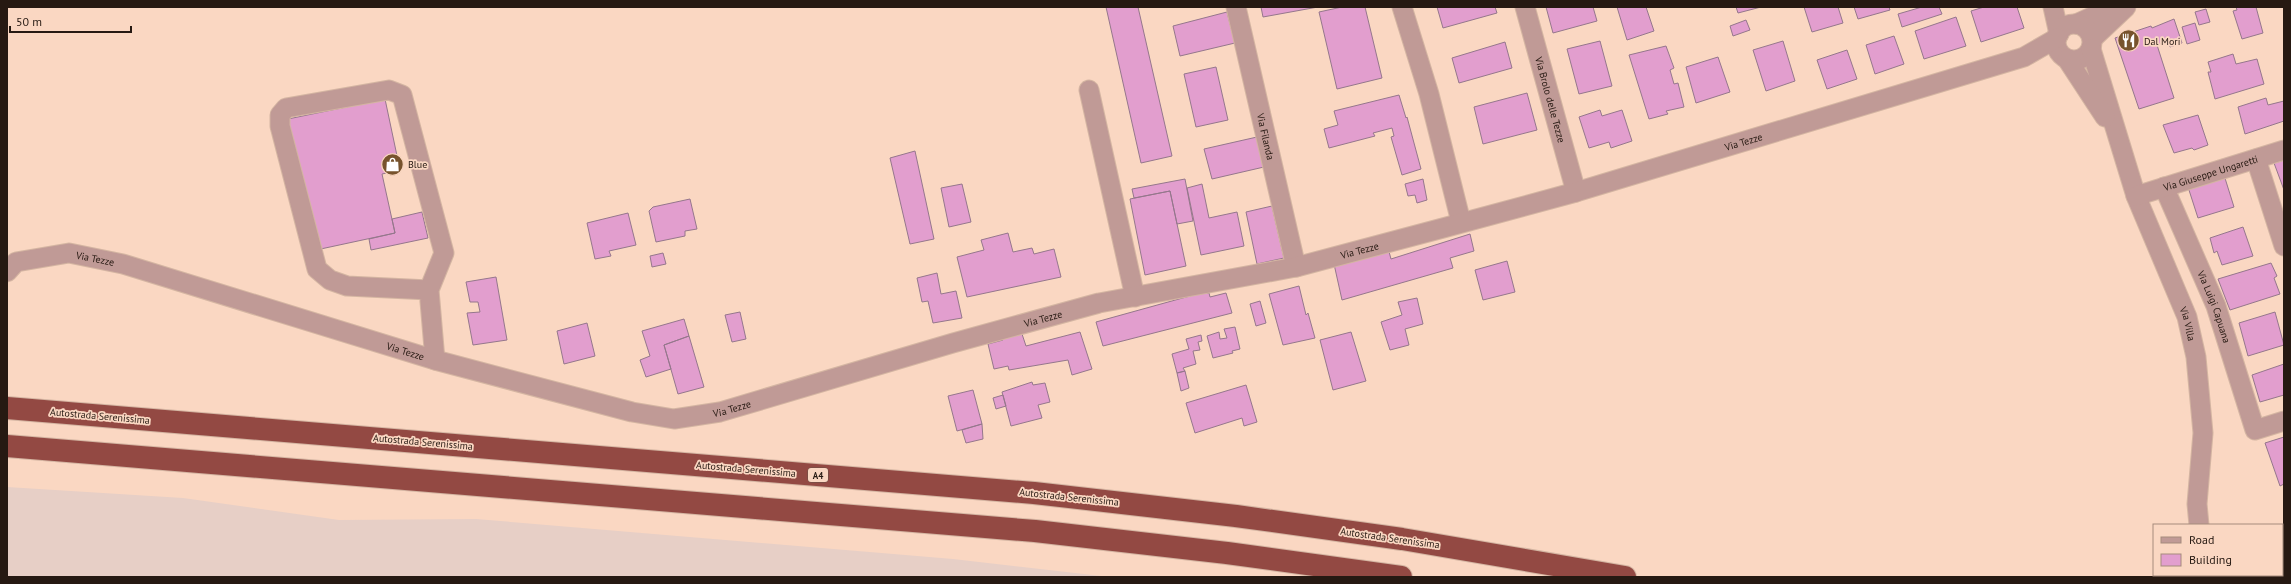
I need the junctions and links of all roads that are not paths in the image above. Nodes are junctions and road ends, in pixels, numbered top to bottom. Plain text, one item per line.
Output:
1 (1236, 7) edge
2 (1402, 7) edge
3 (1525, 7) edge
4 (2053, 7) edge
5 (2062, 7) edge
6 (2114, 7) edge
7 (2126, 7) edge
8 (2066, 30) junction
9 (2092, 44) junction
10 (2024, 57) junction
11 (2065, 58) junction
12 (1090, 90) dead end
13 (2116, 135) junction
14 (2284, 150) edge
15 (2256, 159) junction
16 (2164, 187) junction
17 (1576, 192) junction
18 (2136, 196) junction
19 (1462, 222) junction
20 (2284, 246) edge
21 (1296, 267) junction
22 (7, 272) edge
23 (429, 290) junction
24 (1135, 297) junction
25 (435, 360) junction
26 (7, 408) edge
27 (2284, 421) edge
28 (7, 446) edge
29 (2199, 524) edge
30 (1400, 577) edge
31 (1625, 577) edge

1 - 21 street, Via Filanda
2 - 19 street
3 - 17 street, Via Brolo delle Tezze
4 - 8 street
5 - 8 street
6 - 8 street, Via Tezze
7 - 9 street
8 - 9 street
8 - 10 street, Via Tezze
8 - 11 street
9 - 11 street
9 - 13 street, Via Villa
10 - 11 street, Via Tezze
10 - 17 street, Via Tezze
11 - 13 street, Via Villa
12 - 24 street
13 - 18 street, Via Villa
14 - 15 street, Via Giuseppe Ungaretti
15 - 16 street, Via Giuseppe Ungaretti
15 - 20 street
16 - 18 street, Via Giuseppe Ungaretti
16 - 27 street, Via Luigi Capuana
17 - 19 street, Via Tezze
18 - 29 street, Via Villa
19 - 21 street, Via Tezze
21 - 24 street, Via Tezze
22 - 25 street, Via Tezze
23 - 23 street
23 - 25 street
24 - 25 street, Via Tezze
26 - 31 highway, Autostrada Serenissima / A4
28 - 30 highway

